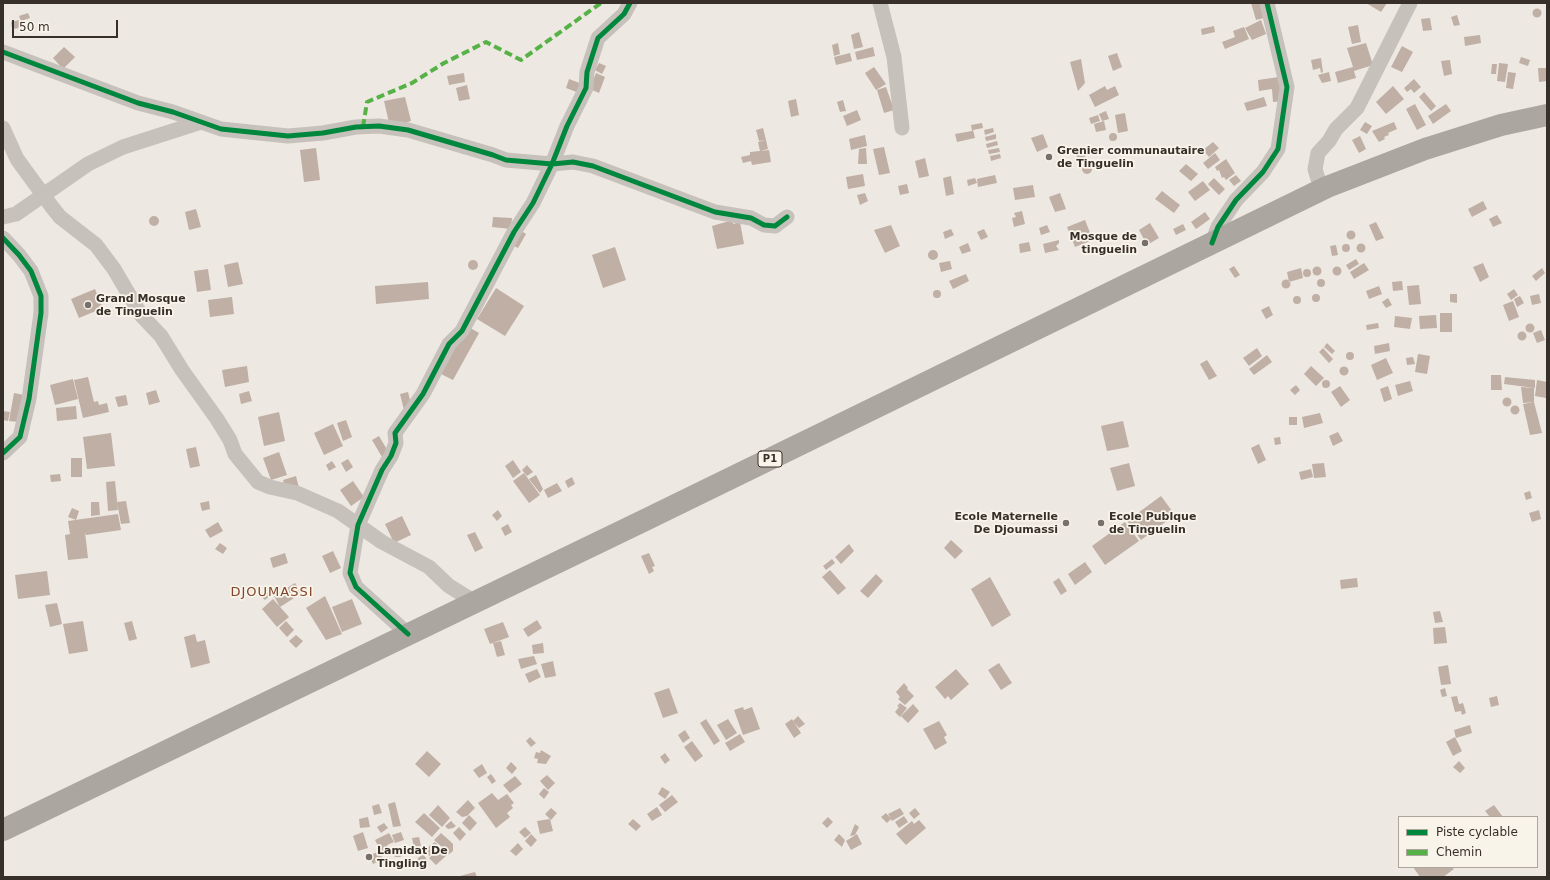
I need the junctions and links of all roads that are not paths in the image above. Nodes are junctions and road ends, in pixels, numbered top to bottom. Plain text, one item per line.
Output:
1 (630, 3) edge
2 (880, 3) edge
3 (1267, 3) edge
4 (1410, 3) edge
5 (3, 52) edge
6 (1547, 115) edge
7 (201, 122) junction
8 (3, 128) edge
9 (902, 128) dead end
10 (552, 164) junction
11 (1322, 189) junction
12 (43, 194) junction
13 (3, 217) edge
14 (787, 217) dead end
15 (3, 238) edge
16 (1212, 243) junction
17 (3, 452) edge
18 (358, 525) junction
19 (476, 602) junction
20 (408, 634) junction
21 (3, 830) edge

1 - 10 street
2 - 9 street
3 - 16 street
4 - 11 street
5 - 7 street
6 - 11 main road, P1
7 - 10 street
7 - 12 street
8 - 12 street
10 - 14 street
10 - 18 street
11 - 16 main road, P1
12 - 13 street
12 - 18 street
15 - 17 street
16 - 19 main road, P1
18 - 19 street
18 - 20 street
19 - 20 main road, P1
20 - 21 main road, P1

